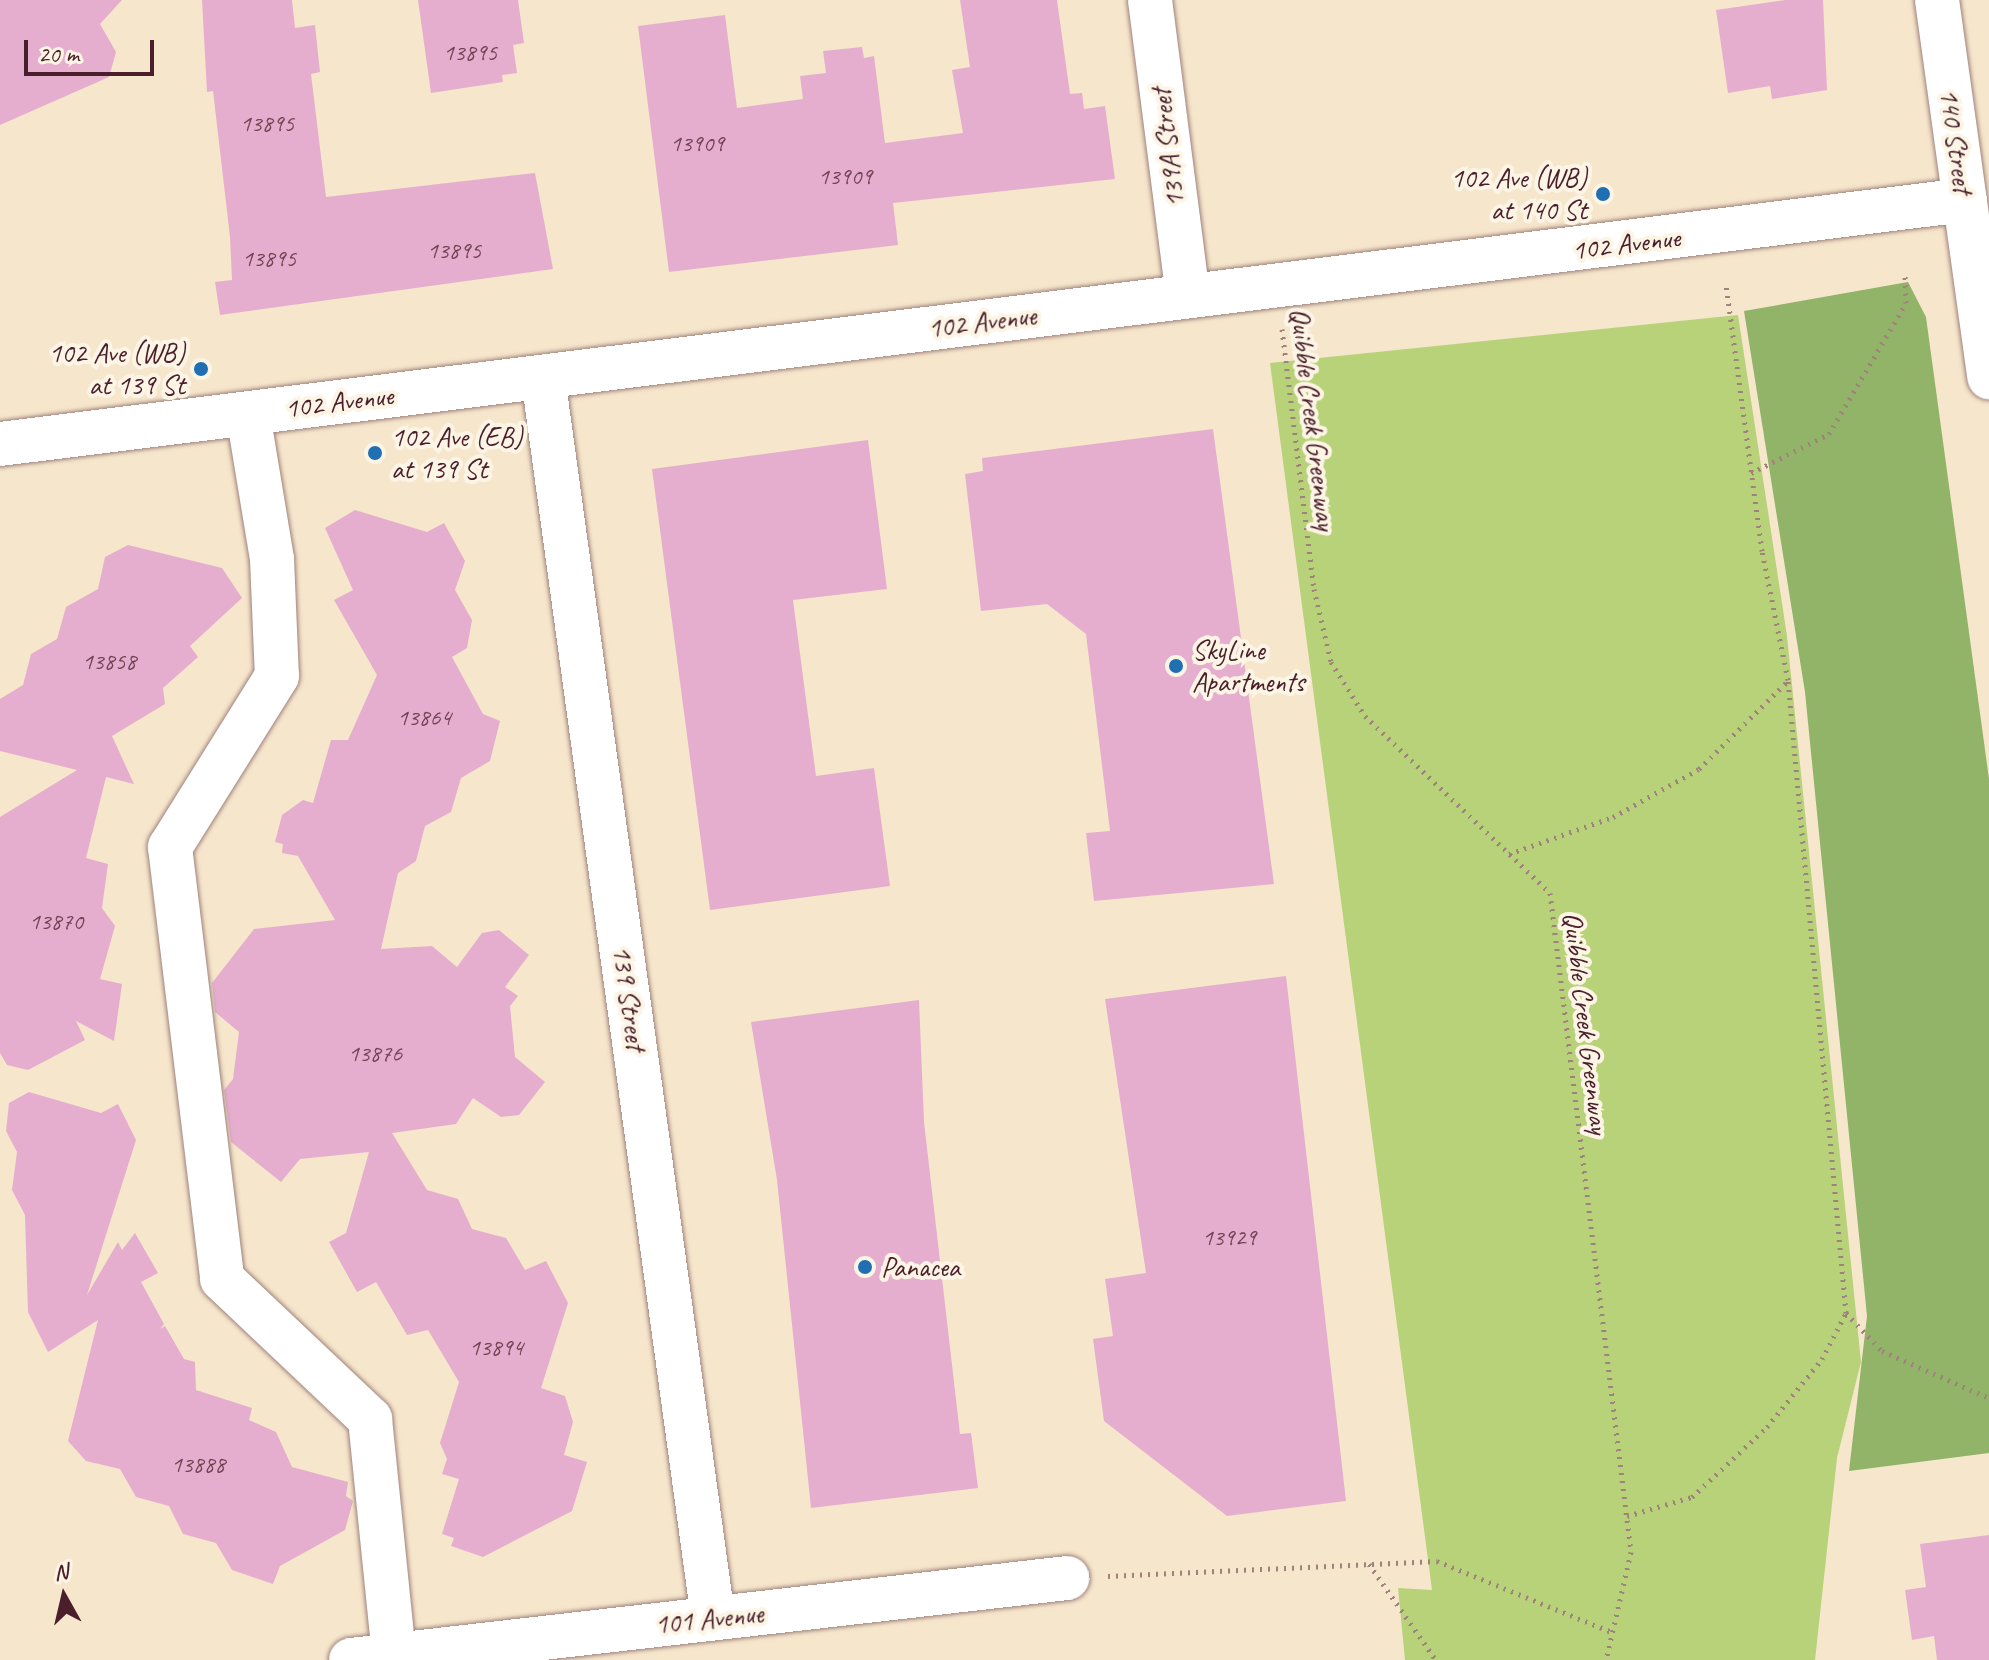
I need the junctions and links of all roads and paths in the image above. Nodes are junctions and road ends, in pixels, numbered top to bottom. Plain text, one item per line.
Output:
1 (1150, 0) edge
2 (1937, 0) edge
3 (1965, 200) junction
4 (1905, 272) dead end
5 (1276, 285) junction
6 (1726, 285) dead end
7 (1188, 295) junction
8 (543, 377) junction
9 (1989, 377) edge
10 (248, 414) junction
11 (0, 444) edge
12 (1751, 473) junction
13 (1788, 680) junction
14 (1509, 854) junction
15 (1846, 1313) junction
16 (1989, 1398) edge
17 (1627, 1516) junction
18 (1369, 1564) junction
19 (1067, 1578) joint
20 (713, 1618) junction
21 (1612, 1632) junction
22 (394, 1655) junction
23 (351, 1660) edge
24 (1436, 1660) edge
25 (1606, 1660) edge

1 - 7 street, 139A Street
2 - 3 street, 140 Street
3 - 5 street, 102 Avenue
3 - 9 street, 140 Street
4 - 12 path
5 - 7 street, 102 Avenue
5 - 14 path, Quibble Creek Greenway
6 - 12 path
7 - 8 street, 102 Avenue
8 - 10 street, 102 Avenue
8 - 20 street, 139 Street
10 - 11 street, 102 Avenue
10 - 22 street
12 - 13 path
13 - 14 path
13 - 15 path
14 - 17 path, Quibble Creek Greenway
15 - 16 path
15 - 17 path
17 - 21 path, Quibble Creek Greenway
18 - 19 path
18 - 21 path
18 - 24 path
19 - 20 street, 101 Avenue
20 - 22 street, 101 Avenue
21 - 25 path, Quibble Creek Greenway
22 - 23 street, 101 Avenue

